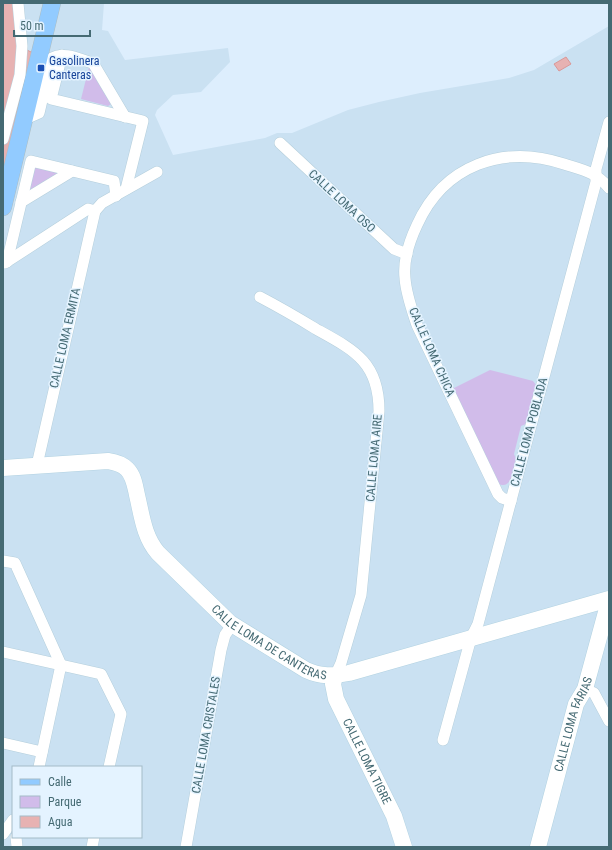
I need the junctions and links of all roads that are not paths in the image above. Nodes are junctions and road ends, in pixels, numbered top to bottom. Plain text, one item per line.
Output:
1 (18, 3) edge
2 (52, 3) edge
3 (57, 56) junction
4 (125, 117) junction
5 (23, 120) junction
6 (609, 122) edge
7 (3, 139) edge
8 (280, 143) dead end
9 (72, 170) junction
10 (157, 172) dead end
11 (596, 175) junction
12 (609, 188) edge
13 (126, 190) junction
14 (116, 196) junction
15 (21, 202) junction
16 (3, 207) edge
17 (95, 211) junction
18 (407, 254) junction
19 (4, 264) edge
20 (260, 297) dead end
21 (37, 465) junction
22 (3, 468) edge
23 (510, 501) junction
24 (3, 560) edge
25 (609, 600) edge
26 (232, 625) junction
27 (471, 638) junction
28 (3, 652) edge
29 (61, 665) junction
30 (335, 676) junction
31 (585, 689) junction
32 (609, 721) edge
33 (443, 740) dead end
34 (3, 743) edge
35 (42, 752) junction
36 (38, 766) edge
37 (109, 766) edge
38 (186, 847) edge
39 (404, 847) edge
40 (538, 847) edge

1 - 7 street
2 - 5 main road
3 - 4 street
3 - 4 street
3 - 5 street
4 - 13 street
5 - 16 main road
6 - 11 street, CALLE LOMA POBLADA
8 - 18 street, CALLE LOMA OSO
9 - 14 street
9 - 15 street
9 - 15 street
10 - 13 street
11 - 12 street, CALLE LOMA CHICA
11 - 18 street, CALLE LOMA CHICA
11 - 23 street, CALLE LOMA POBLADA
13 - 14 street
14 - 17 street
15 - 19 street
17 - 19 street
17 - 21 street, CALLE LOMA ERMITA
18 - 23 street, CALLE LOMA CHICA
20 - 30 street, CALLE LOMA AIRE
21 - 22 main road, CALLE LOMA DE CANTERAS
21 - 26 main road, CALLE LOMA DE CANTERAS
23 - 27 street, CALLE LOMA POBLADA
24 - 29 street
25 - 27 main road, CALLE LOMA DE CANTERAS
25 - 31 main road, CALLE LOMA FARIAS
26 - 30 main road, CALLE LOMA DE CANTERAS
26 - 38 street, CALLE LOMA CRISTALES
27 - 30 main road, CALLE LOMA DE CANTERAS
27 - 33 street, CALLE LOMA POBLADA
28 - 29 street
29 - 35 street
29 - 37 street
30 - 39 main road, CALLE LOMA TIGRE
31 - 32 street
31 - 40 main road, CALLE LOMA FARIAS
34 - 35 street
35 - 36 street

